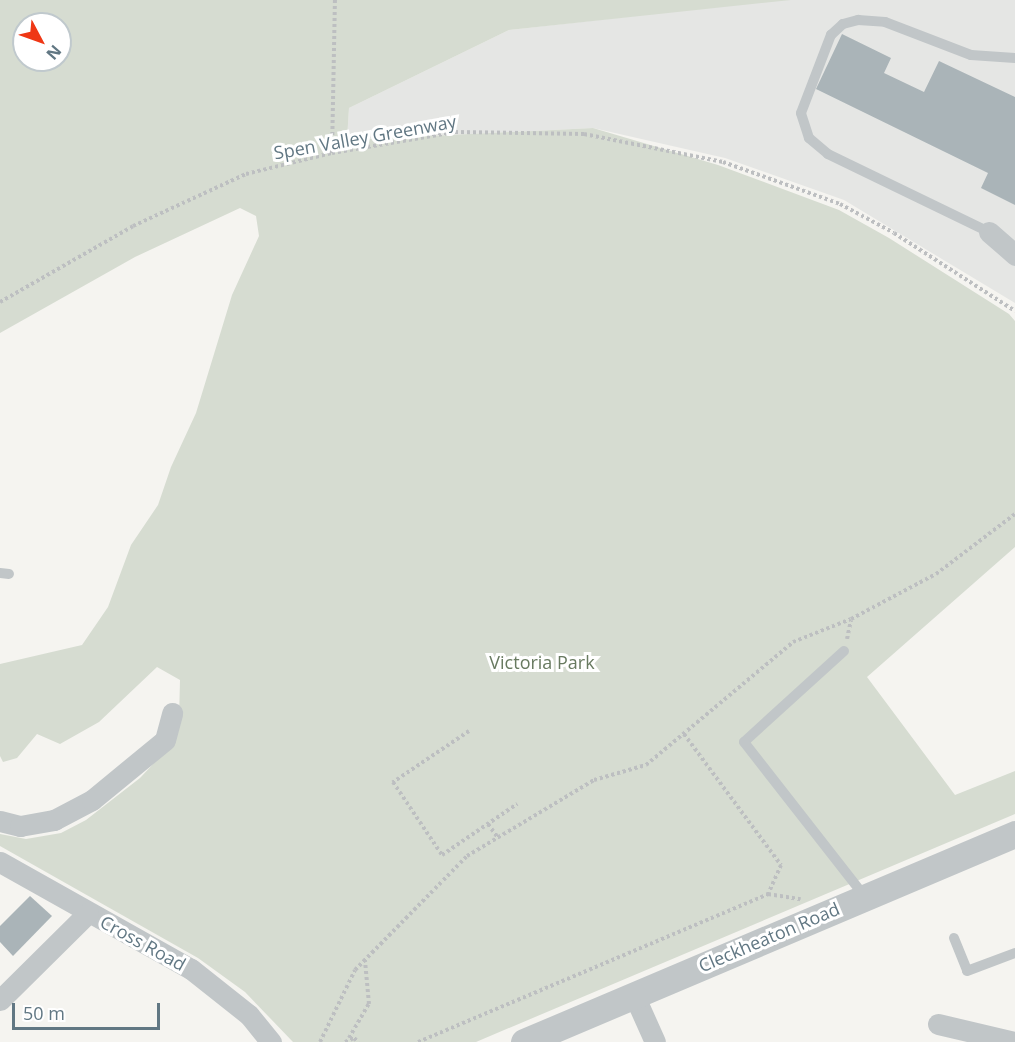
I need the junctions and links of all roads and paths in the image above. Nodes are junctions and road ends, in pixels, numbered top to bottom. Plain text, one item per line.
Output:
1 (335, 0) edge
2 (1015, 58) edge
3 (332, 153) junction
4 (989, 232) joint
5 (1015, 255) edge
6 (0, 302) edge
7 (1015, 312) edge
8 (1015, 514) edge
9 (844, 651) dead end
10 (172, 713) dead end
11 (469, 731) dead end
12 (684, 734) junction
13 (517, 804) dead end
14 (0, 820) edge
15 (486, 824) junction
16 (1015, 834) edge
17 (498, 838) junction
18 (3, 867) edge
19 (865, 897) junction
20 (88, 913) junction
21 (954, 938) dead end
22 (1015, 953) edge
23 (365, 961) junction
24 (634, 995) junction
25 (0, 1000) edge
26 (938, 1024) dead end
27 (349, 1038) junction
28 (271, 1042) edge
29 (320, 1042) edge
30 (345, 1042) edge
31 (358, 1042) edge
32 (418, 1042) edge
33 (524, 1042) edge
34 (655, 1042) edge
35 (1015, 1042) edge

1 - 3 path
2 - 4 lane
3 - 6 path, Spen Valley Greenway
3 - 7 path, Spen Valley Greenway
4 - 5 street
8 - 12 path
9 - 19 lane
10 - 14 street
11 - 15 path
12 - 17 path
12 - 32 path
13 - 15 path
15 - 17 path
16 - 19 street, Cleckheaton Road
17 - 23 path
18 - 20 street, Cross Road
19 - 24 street, Cleckheaton Road
20 - 25 street
20 - 28 street, Cross Road
21 - 22 lane
23 - 27 path
23 - 29 path
24 - 33 street, Cleckheaton Road
24 - 34 street
26 - 35 street
27 - 30 path
27 - 31 path

